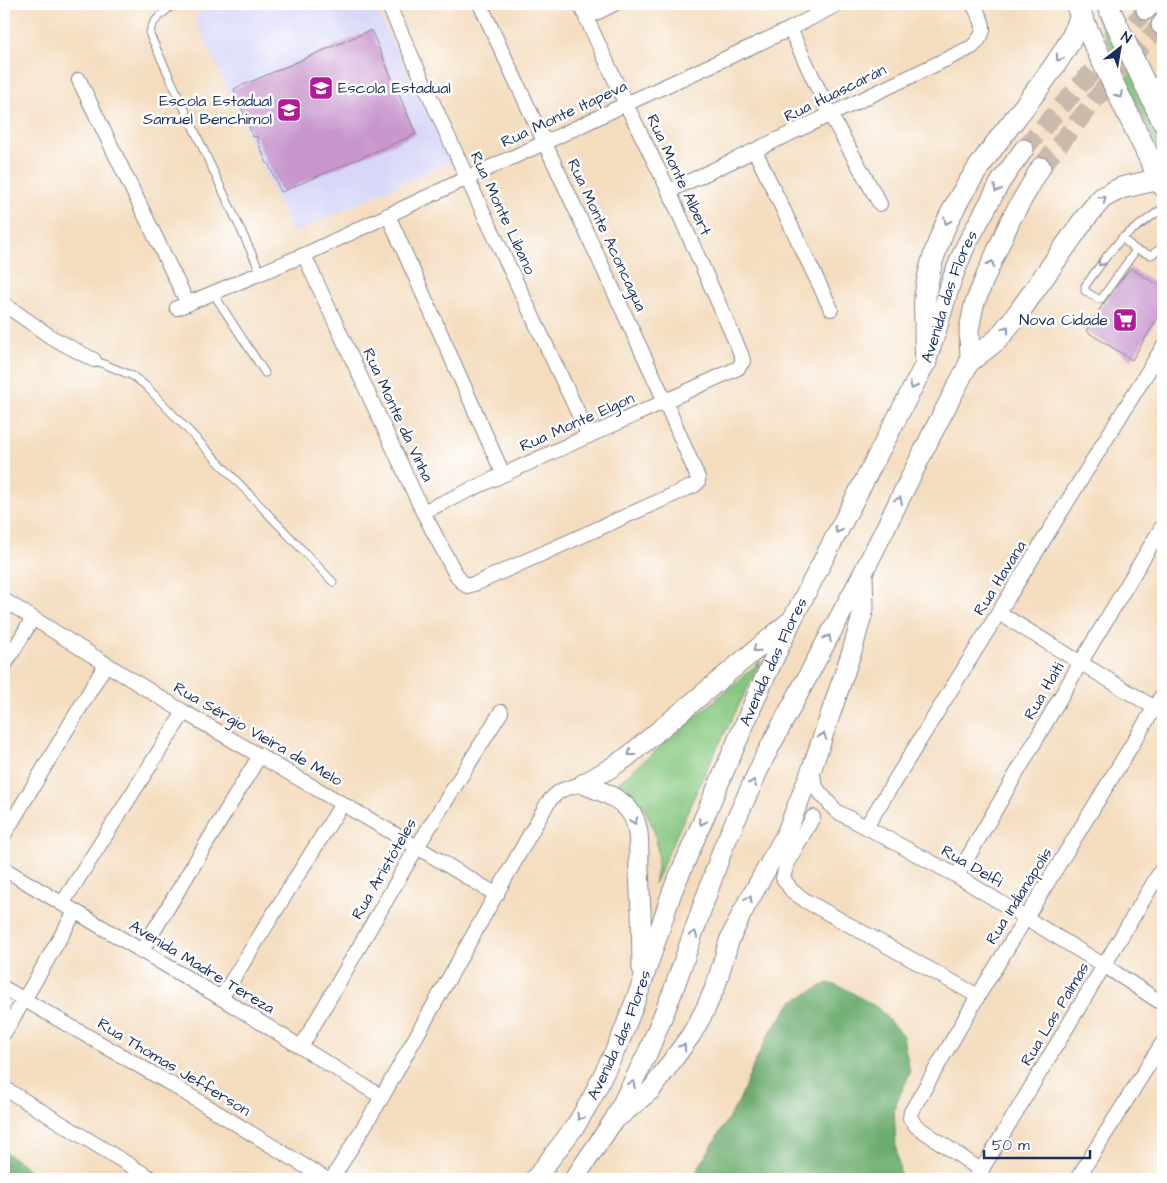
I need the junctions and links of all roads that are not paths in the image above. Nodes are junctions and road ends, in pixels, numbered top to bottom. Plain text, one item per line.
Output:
1 (174, 4) edge
2 (388, 4) edge
3 (480, 4) edge
4 (580, 4) edge
5 (614, 4) edge
6 (838, 4) edge
7 (973, 4) edge
8 (1107, 4) edge
9 (1079, 10) edge
10 (586, 18) junction
11 (790, 29) junction
12 (79, 80) dead end
13 (1157, 90) edge
14 (626, 104) junction
15 (830, 114) junction
16 (1163, 122) edge
17 (544, 143) junction
18 (1024, 148) tunnel mouth
19 (755, 151) junction
20 (1041, 167) tunnel mouth
21 (467, 178) junction
22 (1162, 182) edge
23 (669, 191) junction
24 (880, 204) dead end
25 (1163, 208) edge
26 (388, 215) junction
27 (1122, 238) junction
28 (1163, 247) edge
29 (1136, 250) junction
30 (304, 255) junction
31 (261, 273) junction
32 (213, 293) junction
33 (4, 304) edge
34 (831, 309) dead end
35 (1163, 347) edge
36 (94, 360) joint
37 (743, 361) joint
38 (970, 361) junction
39 (926, 362) junction
40 (265, 373) dead end
41 (665, 402) junction
42 (590, 436) junction
43 (503, 474) junction
44 (423, 512) junction
45 (1163, 526) edge
46 (862, 575) junction
47 (334, 582) dead end
48 (467, 586) joint
49 (4, 600) edge
50 (999, 613) junction
51 (33, 618) junction
52 (793, 618) junction
53 (1081, 662) junction
54 (106, 664) junction
55 (4, 666) edge
56 (1163, 694) edge
57 (1159, 710) edge
58 (184, 712) junction
59 (501, 712) dead end
60 (260, 755) junction
61 (812, 768) junction
62 (583, 784) junction
63 (342, 804) junction
64 (836, 811) junction
65 (813, 818) junction
66 (866, 827) junction
67 (786, 834) junction
68 (4, 835) edge
69 (417, 847) junction
70 (1163, 867) edge
71 (4, 869) edge
72 (957, 876) junction
73 (497, 895) junction
74 (62, 904) junction
75 (75, 912) junction
76 (1026, 918) junction
77 (141, 952) junction
78 (1105, 966) junction
79 (642, 986) junction
80 (4, 988) edge
81 (978, 996) junction
82 (221, 998) junction
83 (24, 1000) junction
84 (1163, 1004) edge
85 (4, 1033) edge
86 (1163, 1042) edge
87 (301, 1047) junction
88 (4, 1088) edge
89 (382, 1097) junction
90 (614, 1120) junction
91 (979, 1175) edge
92 (152, 1179) edge
93 (326, 1179) edge
94 (332, 1179) edge
95 (535, 1179) edge
96 (574, 1179) edge
97 (1077, 1179) edge

1 - 31 lane
2 - 21 street, Rua Monte Libano
3 - 17 street, Rua Monte Aconcagua
4 - 10 street, Rua Monte Albert
5 - 10 street
6 - 11 street, Rua Monte Itapeva
7 - 15 street, Rua Huascarán
8 - 13 main road
9 -> 22 main road
9 -> 39 main road
10 - 14 street, Rua Monte Albert
11 - 14 street, Rua Monte Itapeva
11 - 15 street
12 - 32 street, Rua Monte Itapeva
13 - 16 main road
14 - 17 street, Rua Monte Itapeva
14 - 23 street, Rua Monte Albert
15 - 19 street, Rua Huascarán
15 - 24 street
17 - 21 street, Rua Monte Itapeva
17 - 41 street, Rua Monte Aconcagua
18 -> 39 main road, Avenida das Flores
19 - 23 street, Rua Huascarán
19 - 34 street
38 -> 20 main road, Avenida das Flores
21 - 26 street, Rua Monte Itapeva
21 - 42 street, Rua Monte Libano
38 -> 22 main road
23 - 37 street, Rua Monte Albert
25 - 27 lane
26 - 30 street, Rua Monte Itapeva
26 - 43 street
27 - 29 lane
27 -> 29 lane
28 - 29 lane
30 - 31 street, Rua Monte Itapeva
30 - 44 street, Rua Monte da Vinha
31 - 32 street, Rua Monte Itapeva
32 - 40 lane
33 - 36 street
35 - 50 street, Rua Havana
36 - 47 lane
37 - 41 street, Rua Monte Elgon
46 -> 38 main road, Avenida das Flores
39 -> 52 main road, Avenida das Flores
41 - 42 street, Rua Monte Elgon
41 - 48 street, Rua Monte Aconcagua
42 - 43 street, Rua Monte Elgon
43 - 44 street, Rua Monte Elgon
44 - 48 street, Rua Monte da Vinha
45 - 53 street, Rua Haiti
61 -> 46 main road
90 -> 46 main road, Avenida das Flores
49 - 51 street, Rua Sérgio Vieira de Melo
50 - 53 street
50 - 66 street, Rua Havana
51 - 54 street, Rua Sérgio Vieira de Melo
51 - 55 street
52 -> 62 main road
52 -> 79 main road, Avenida das Flores
53 - 57 street
53 - 72 street, Rua Haiti
54 - 58 street, Rua Sérgio Vieira de Melo
54 - 68 street
56 - 57 street, Rua Indianápolis
57 - 76 street, Rua Indianápolis
58 - 60 street, Rua Sérgio Vieira de Melo
58 - 74 street
59 - 69 street, Rua Aristóteles
60 - 63 street, Rua Sérgio Vieira de Melo
60 - 77 street
61 - 64 street, Rua Delfi
61 - 67 main road
62 - 73 street
62 -> 79 main road
63 - 69 street, Rua Sérgio Vieira de Melo
63 - 82 street
64 - 65 street
64 - 66 street, Rua Delfi
65 - 67 street
65 - 81 street
66 - 72 street, Rua Delfi
90 -> 67 main road
69 - 73 street, Rua Sérgio Vieira de Melo
69 - 87 street, Rua Aristóteles
70 - 78 street, Rua Las Palmas
71 - 74 street, Avenida Madre Tereza
72 - 76 street, Rua Delfi
73 - 89 street
74 - 75 street, Avenida Madre Tereza
75 - 77 street, Avenida Madre Tereza
75 - 83 street
76 - 78 street, Rua Delfi
76 - 81 street, Rua Indianápolis
77 - 82 street, Avenida Madre Tereza
78 - 84 street, Rua Delfi
78 - 91 street, Rua Las Palmas
79 -> 95 main road, Avenida das Flores
80 - 83 street, Rua Thomas Jefferson
81 - 91 street, Rua Indianápolis
82 - 87 street, Avenida Madre Tereza
83 - 85 street
83 - 93 street, Rua Thomas Jefferson
86 - 97 street
87 - 89 street, Avenida Madre Tereza
88 - 92 street
89 - 94 street
90 - 96 main road, Avenida das Flores

